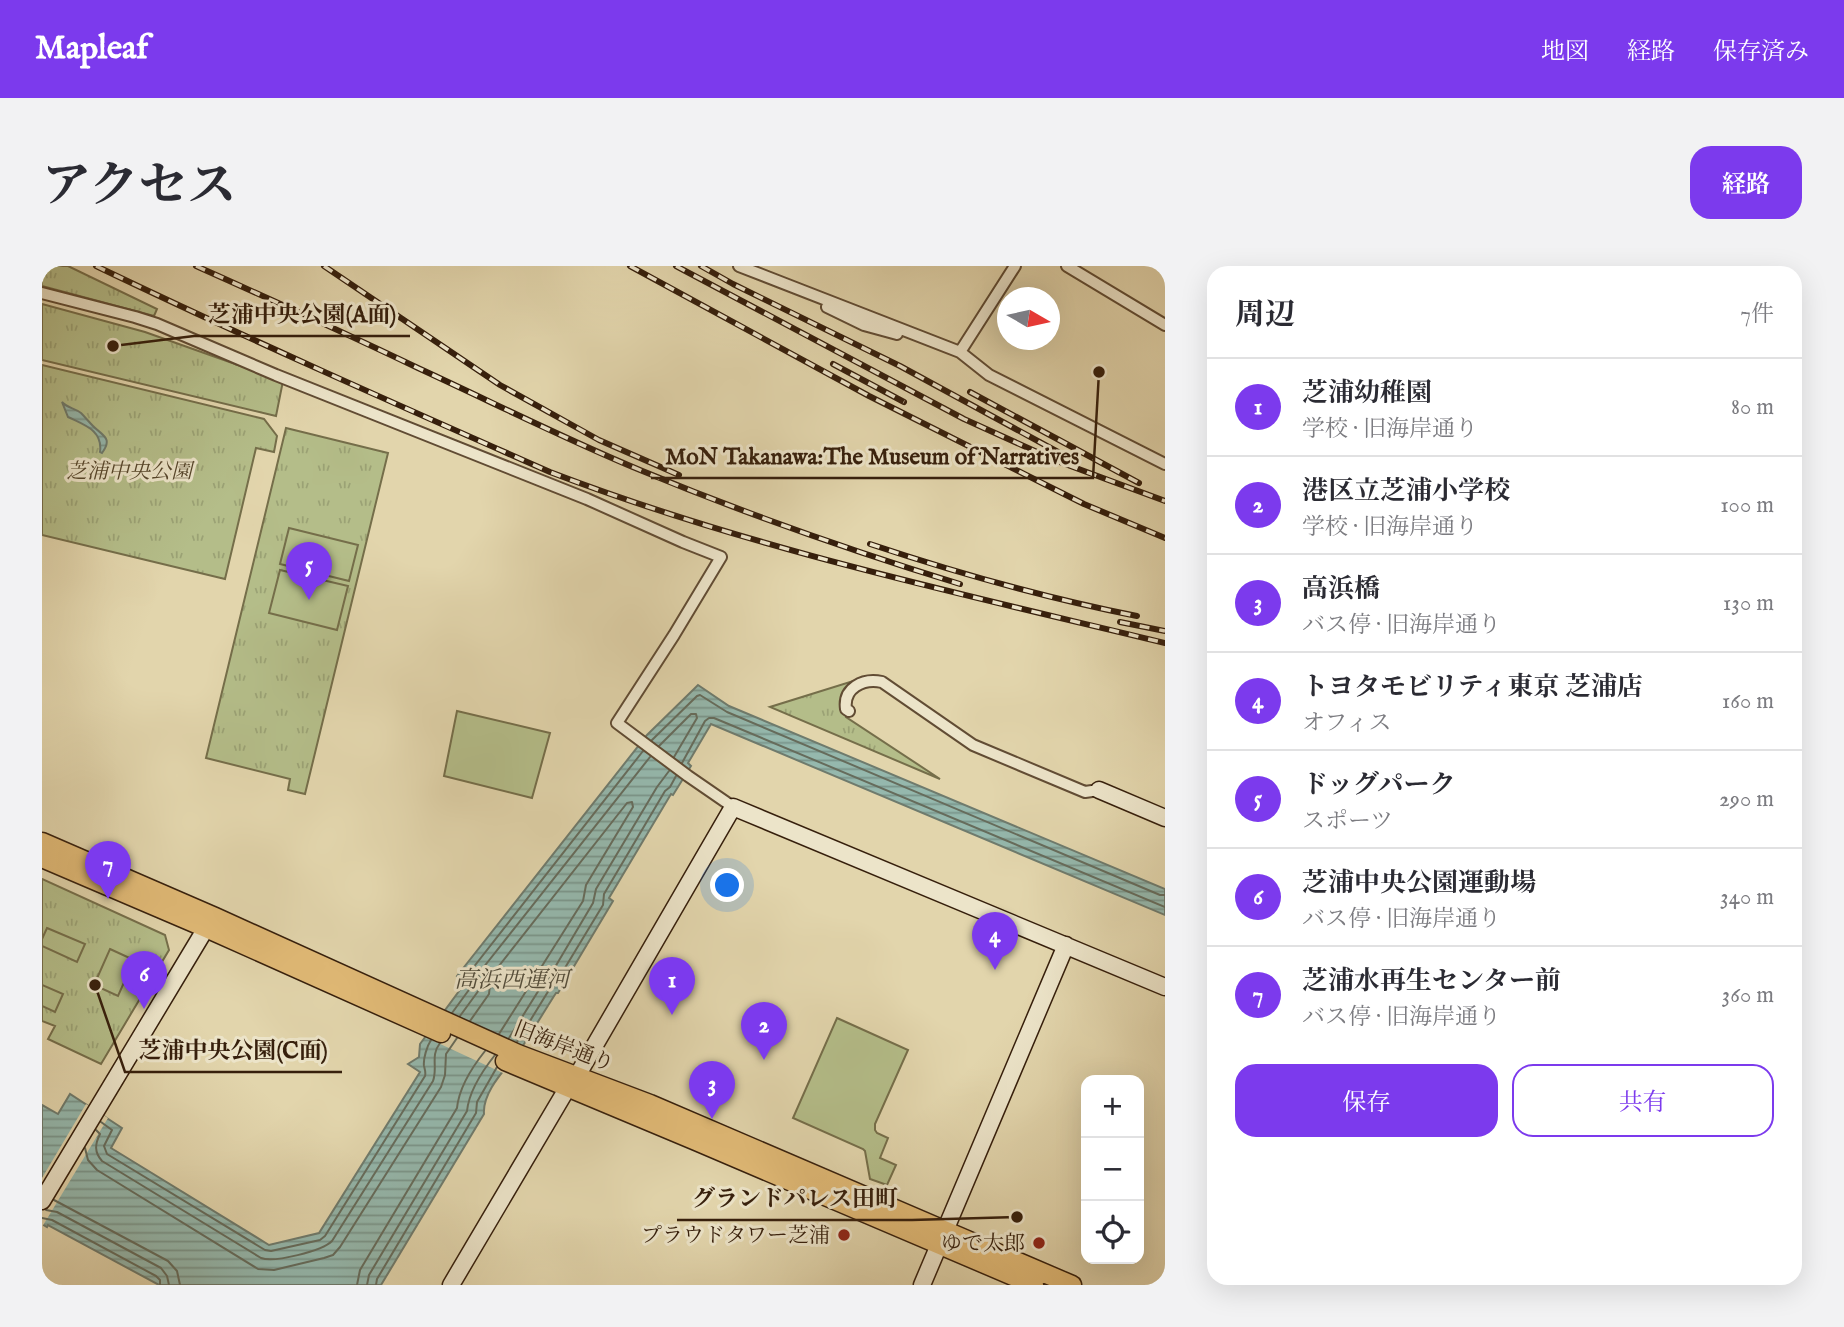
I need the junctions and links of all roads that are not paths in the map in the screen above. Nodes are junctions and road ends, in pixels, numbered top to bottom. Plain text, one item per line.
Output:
1 (740, 266) edge
2 (1015, 266) edge
3 (1067, 266) edge
4 (42, 293) edge
5 (1165, 324) edge
6 (960, 352) junction
7 (1165, 464) edge
8 (849, 712) dead end
9 (1099, 790) joint
10 (733, 807) junction
11 (1165, 818) edge
12 (42, 842) edge
13 (42, 858) edge
14 (210, 922) junction
15 (1066, 945) junction
16 (1165, 988) edge
17 (572, 1082) junction
18 (42, 1201) edge
19 (942, 1238) junction
20 (451, 1285) edge
21 (922, 1285) edge
22 (1034, 1285) edge
23 (1072, 1285) edge

1 - 6 street
2 - 6 street
3 - 5 street
4 - 10 street
6 - 7 street
8 - 9 street
9 - 11 street
10 - 15 street
10 - 17 street
12 - 14 main road, 旧海岸通り
13 - 14 main road, 旧海岸通り
14 - 17 main road, 旧海岸通り
14 - 18 street
15 - 16 street
15 - 19 street
17 - 19 main road, 旧海岸通り
17 - 20 street
19 - 21 street
19 - 22 main road, 旧海岸通り
19 - 23 main road, 旧海岸通り

